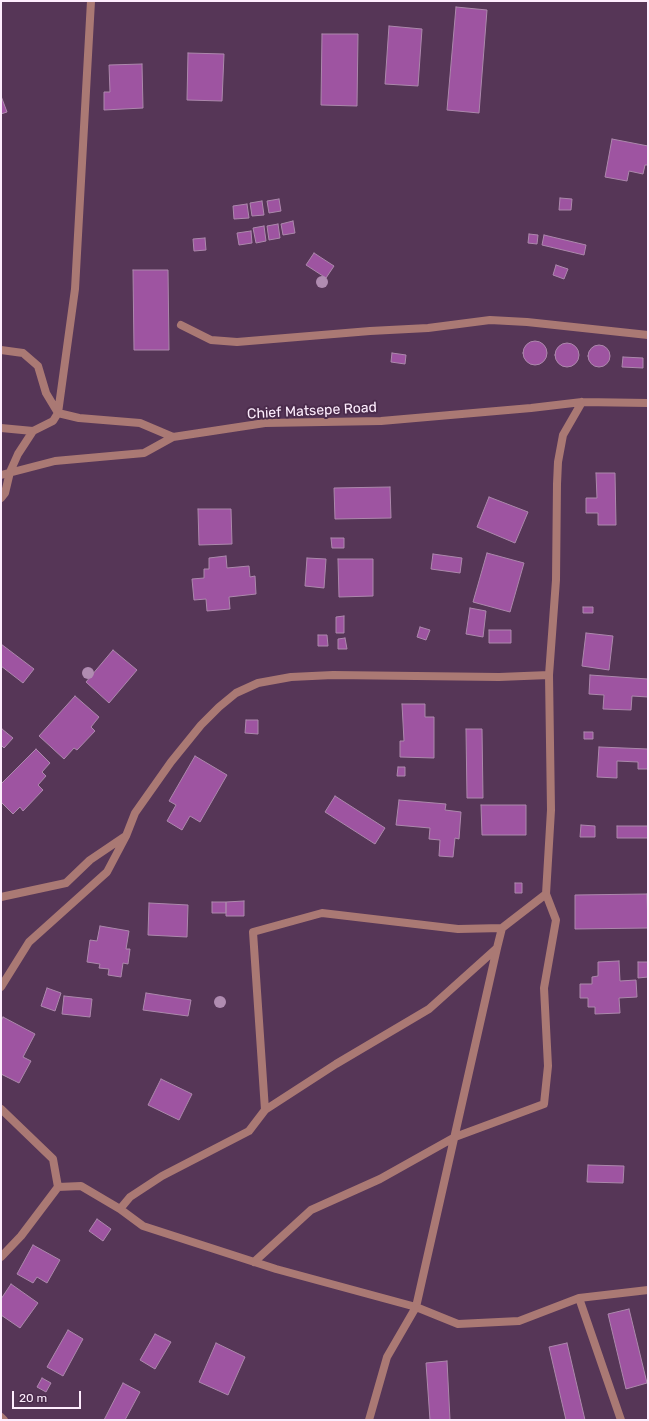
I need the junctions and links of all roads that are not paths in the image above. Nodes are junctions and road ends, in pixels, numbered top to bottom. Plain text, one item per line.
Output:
1 (91, 1) edge
2 (181, 324) dead end
3 (648, 335) edge
4 (1, 350) edge
5 (582, 402) junction
6 (648, 403) edge
7 (58, 413) junction
8 (1, 428) edge
9 (33, 431) junction
10 (173, 437) junction
11 (10, 472) junction
12 (1, 475) edge
13 (1, 498) edge
14 (549, 675) junction
15 (126, 836) junction
16 (546, 894) junction
17 (1, 896) edge
18 (502, 928) junction
19 (497, 948) junction
20 (5, 975) edge
21 (1, 988) edge
22 (1, 1110) edge
23 (265, 1110) junction
24 (455, 1137) junction
25 (58, 1187) junction
26 (120, 1208) junction
27 (1, 1257) edge
28 (254, 1262) junction
29 (648, 1290) edge
30 (579, 1298) junction
31 (416, 1307) junction
32 (1, 1418) edge
33 (4, 1420) edge
34 (369, 1420) edge
35 (621, 1420) edge

1 - 7 street
2 - 3 street
4 - 7 street
5 - 6 street, Chief Matsepe Road
5 - 10 street, Chief Matsepe Road
5 - 14 street
7 - 9 street
7 - 10 street
8 - 9 street
9 - 11 street
10 - 11 street, Chief Matsepe Road
11 - 12 street, Chief Matsepe Road
11 - 13 street
14 - 15 street
14 - 16 street
15 - 17 street
15 - 20 street
16 - 18 street
16 - 24 street
18 - 19 street
18 - 23 street
19 - 23 street
19 - 24 street
20 - 21 street
22 - 25 street
23 - 26 street
24 - 28 street
24 - 31 street
25 - 26 street
25 - 27 street
26 - 28 street
28 - 31 street
29 - 30 street
30 - 31 street
30 - 35 street
31 - 34 street
32 - 33 street

